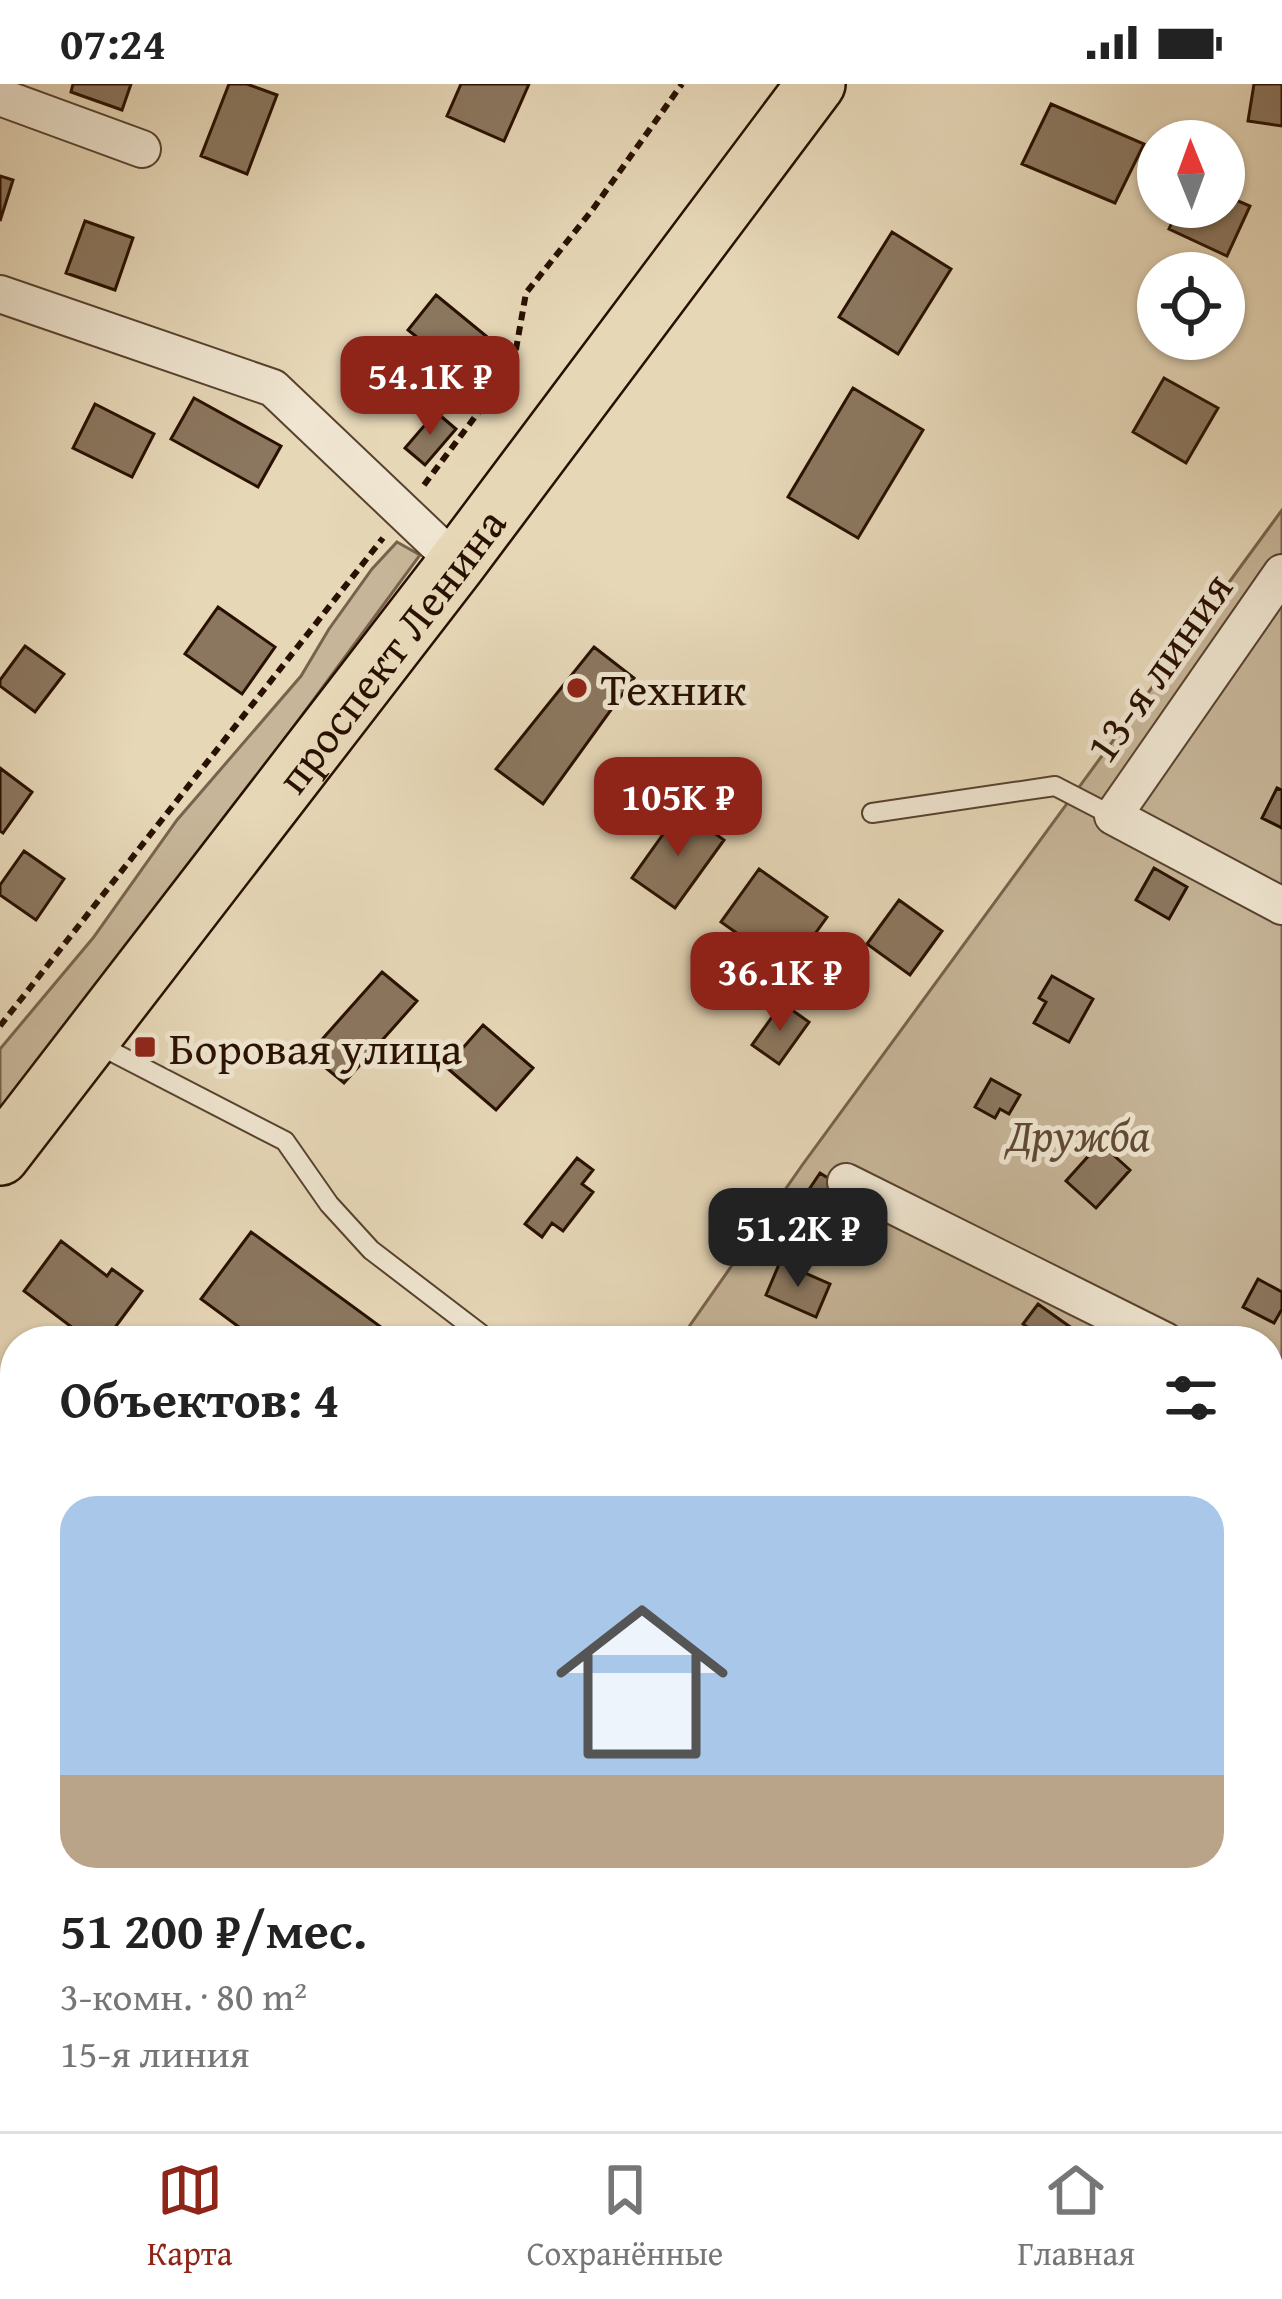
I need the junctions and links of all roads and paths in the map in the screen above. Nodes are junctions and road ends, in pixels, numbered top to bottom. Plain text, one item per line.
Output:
1 (682, 84) edge
2 (817, 84) edge
3 (0, 98) edge
4 (142, 149) dead end
5 (0, 294) edge
6 (403, 513) junction
7 (457, 563) junction
8 (1282, 573) edge
9 (872, 813) dead end
10 (1113, 816) junction
11 (1282, 907) edge
12 (0, 1026) edge
13 (88, 1039) junction
14 (0, 1156) edge
15 (846, 1182) dead end
16 (470, 1326) edge
17 (1135, 1326) edge

1 - 6 path
2 - 7 main road, проспект Ленина
3 - 4 street
5 - 6 street
6 - 7 street
6 - 12 path
7 - 13 main road, проспект Ленина
8 - 10 street, 13-я линия
9 - 10 lane
10 - 11 street
13 - 14 main road, проспект Ленина
13 - 16 lane
15 - 17 street

